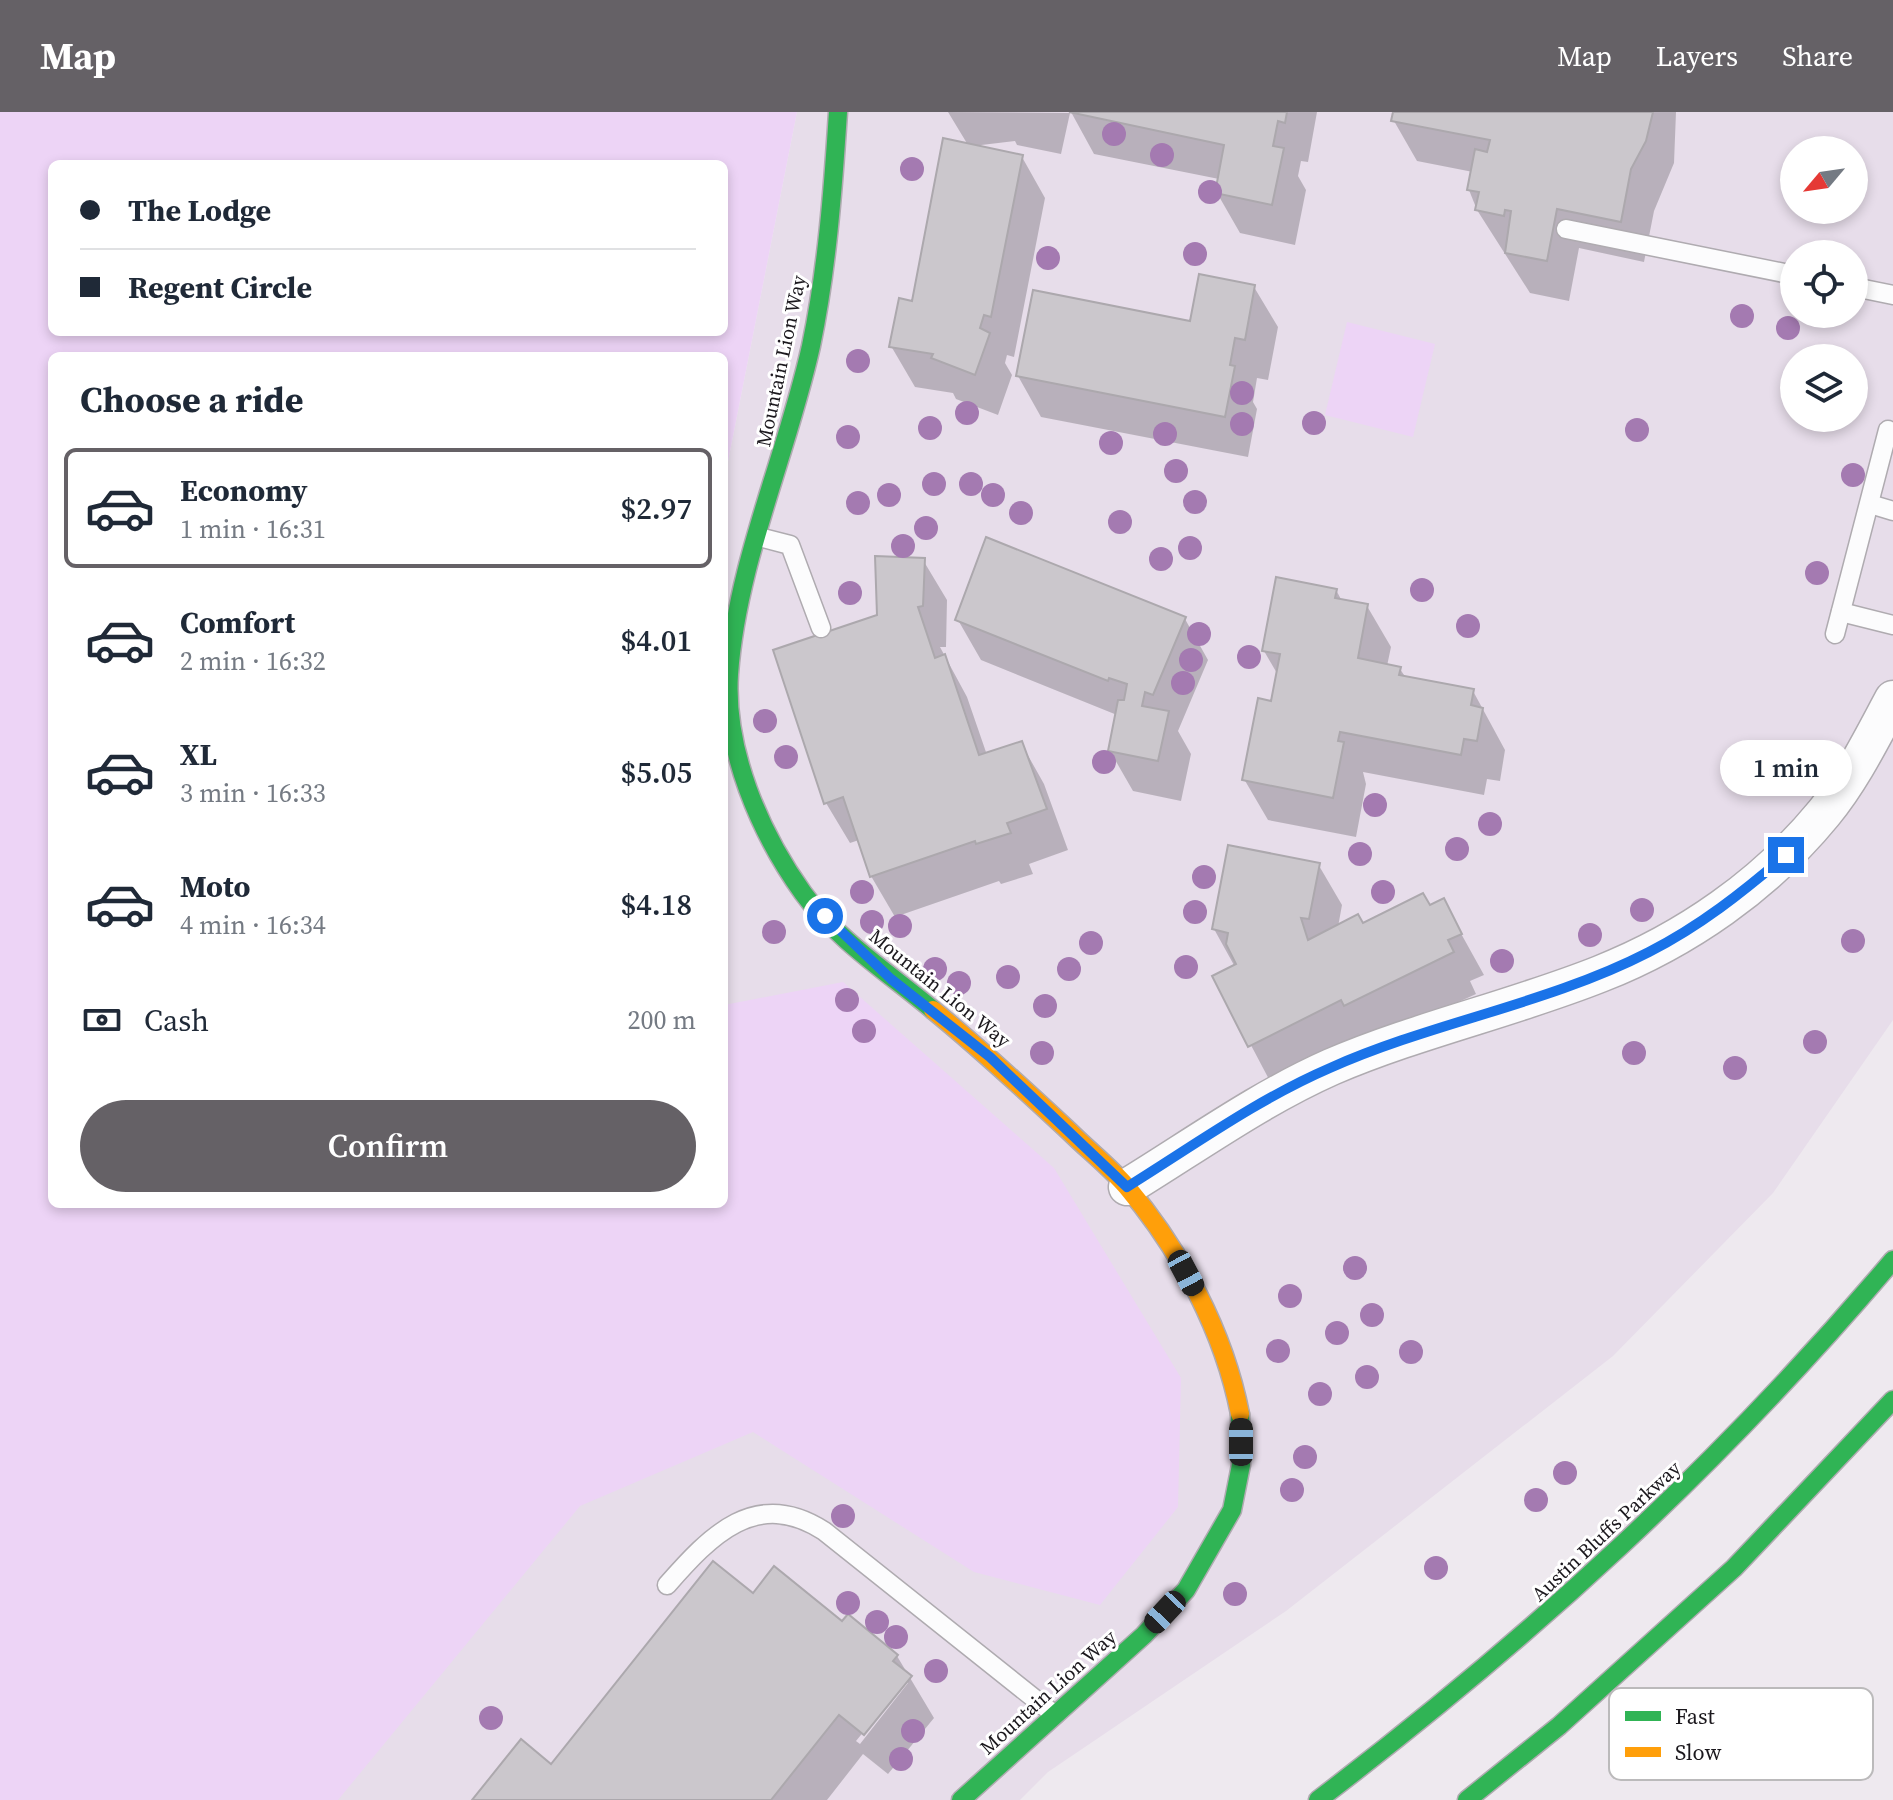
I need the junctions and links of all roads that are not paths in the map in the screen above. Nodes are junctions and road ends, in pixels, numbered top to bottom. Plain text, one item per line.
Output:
1 (838, 112) edge
2 (1566, 229) dead end
3 (1780, 272) edge
4 (1868, 290) edge
5 (1893, 295) edge
6 (1888, 430) dead end
7 (1870, 504) junction
8 (1893, 511) edge
9 (759, 537) junction
10 (1841, 612) junction
11 (1893, 625) edge
12 (821, 628) dead end
13 (1835, 634) dead end
14 (1893, 699) edge
15 (728, 733) edge
16 (1127, 1187) junction
17 (1893, 1260) edge
18 (1893, 1400) edge
19 (667, 1585) dead end
20 (1055, 1715) junction
21 (961, 1800) edge
22 (1318, 1800) edge
23 (1467, 1800) edge

1 - 9 street, Mountain Lion Way
2 - 3 lane
4 - 5 lane
6 - 7 lane
7 - 8 lane
7 - 10 lane
9 - 12 lane
9 - 15 street, Mountain Lion Way
10 - 11 lane
10 - 13 lane
14 - 16 street
15 - 16 street, Mountain Lion Way
16 - 20 street, Mountain Lion Way
17 - 22 street, Austin Bluffs Parkway
18 - 23 street
19 - 20 lane
20 - 21 street, Mountain Lion Way

